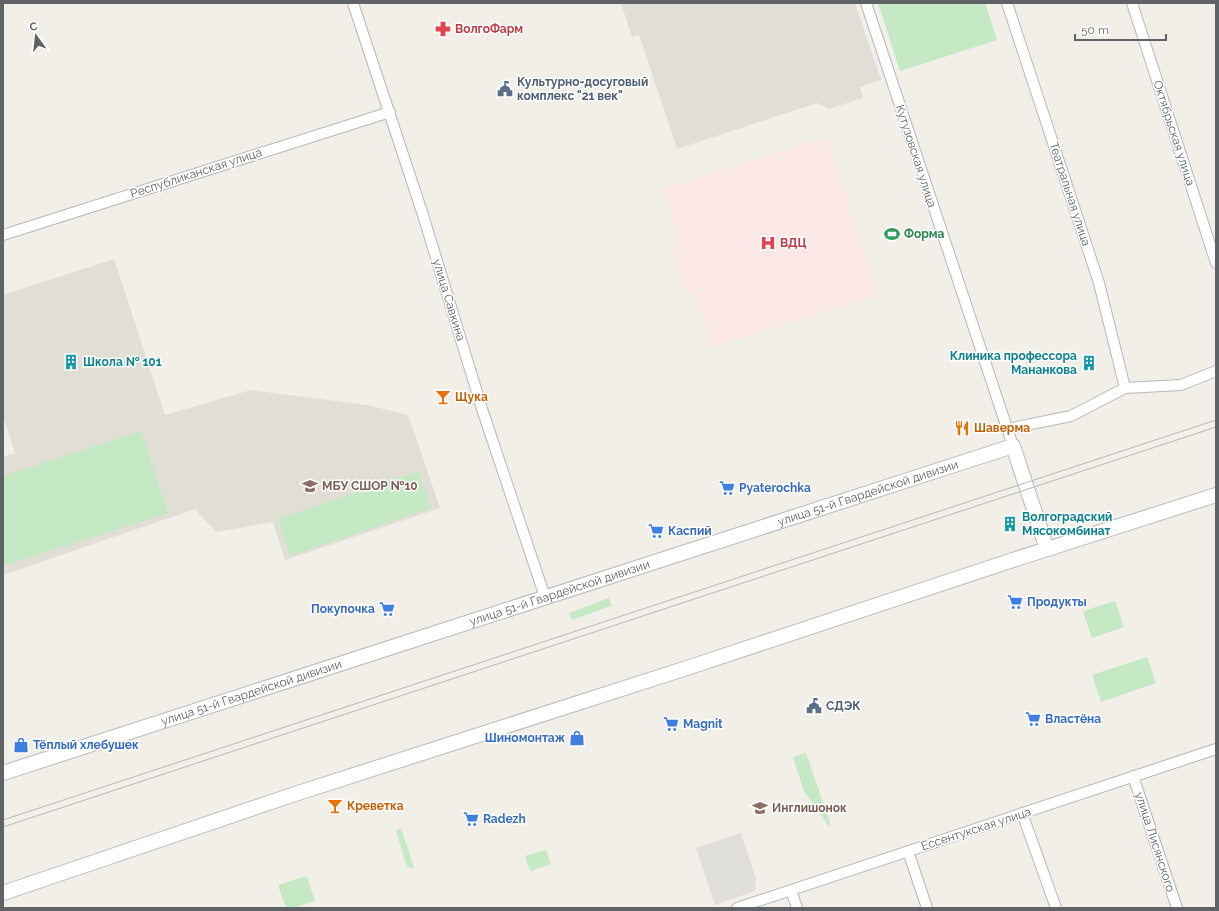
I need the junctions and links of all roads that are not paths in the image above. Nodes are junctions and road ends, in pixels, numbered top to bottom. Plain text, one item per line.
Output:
1 (354, 3) edge
2 (866, 3) edge
3 (1007, 3) edge
4 (1132, 3) edge
5 (390, 112) junction
6 (3, 235) edge
7 (1216, 264) edge
8 (1216, 372) edge
9 (1125, 388) junction
10 (1007, 429) junction
11 (1013, 446) junction
12 (1216, 495) edge
13 (1047, 549) junction
14 (545, 597) junction
15 (1216, 749) edge
16 (3, 773) edge
17 (1133, 776) junction
18 (1022, 813) junction
19 (908, 851) junction
20 (791, 890) junction
21 (3, 893) edge
22 (737, 908) edge
23 (797, 908) edge
24 (928, 908) edge
25 (1056, 908) edge
26 (1177, 908) edge

1 - 5 street, улица Савкина
2 - 10 street, Кутузовская улица
3 - 9 street, Театральная улица
4 - 7 street, Октябрьская улица
5 - 6 street, Республиканская улица
5 - 14 street, улица Савкина
8 - 9 street
9 - 10 street
10 - 11 street, Кутузовская улица
11 - 13 main road
11 - 14 main road, улица 51-й Гвардейской дивизии
12 - 13 main road
13 - 21 main road
14 - 16 main road, улица 51-й Гвардейской дивизии
15 - 17 street, Ессентукская улица
17 - 18 street, Ессентукская улица
17 - 26 street, улица Лисянского
18 - 19 street, Ессентукская улица
18 - 25 street
19 - 20 street, Ессентукская улица
19 - 24 street
20 - 22 street, Ессентукская улица
20 - 23 street

